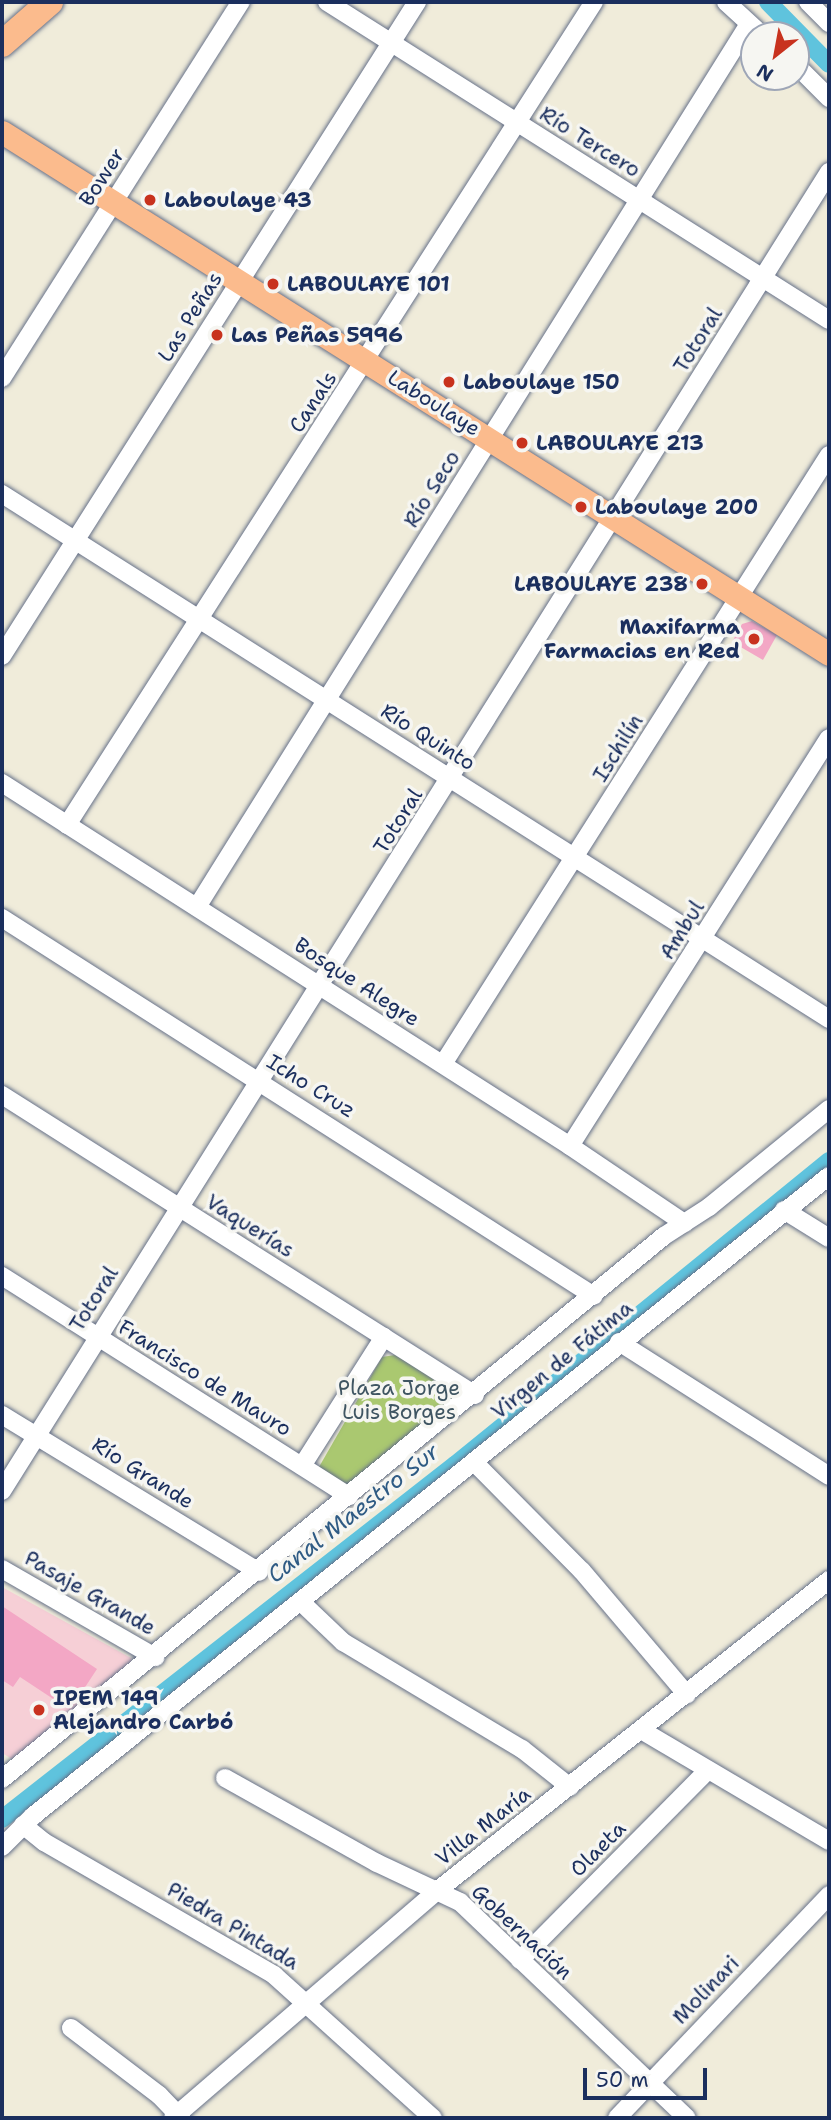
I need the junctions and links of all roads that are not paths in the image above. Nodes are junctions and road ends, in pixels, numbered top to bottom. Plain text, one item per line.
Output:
1 (22, 2) edge
2 (50, 2) edge
3 (242, 2) edge
4 (327, 2) edge
5 (416, 2) edge
6 (594, 2) edge
7 (726, 2) edge
8 (807, 2) edge
9 (2, 20) edge
10 (746, 21) edge
11 (829, 23) edge
12 (391, 43) junction
13 (2, 44) edge
14 (740, 54) edge
15 (810, 79) edge
16 (829, 98) edge
17 (518, 123) junction
18 (2, 132) edge
19 (829, 172) edge
20 (641, 201) junction
21 (113, 202) junction
22 (764, 278) junction
23 (240, 282) junction
24 (829, 320) edge
25 (366, 360) junction
26 (2, 377) edge
27 (490, 439) junction
28 (829, 455) edge
29 (2, 494) edge
30 (613, 518) junction
31 (75, 540) junction
32 (740, 598) junction
33 (200, 620) junction
34 (829, 654) edge
35 (2, 656) edge
36 (326, 700) junction
37 (829, 738) edge
38 (451, 779) junction
39 (2, 783) edge
40 (67, 825) junction
41 (575, 857) junction
42 (197, 907) junction
43 (2, 918) edge
44 (704, 939) junction
45 (321, 986) junction
46 (828, 1016) edge
47 (443, 1064) junction
48 (260, 1080) junction
49 (2, 1095) edge
50 (829, 1109) edge
51 (570, 1146) junction
52 (829, 1176) edge
53 (178, 1208) junction
54 (784, 1210) junction
55 (684, 1223) junction
56 (829, 1238) edge
57 (2, 1276) edge
58 (594, 1296) junction
59 (97, 1336) junction
60 (384, 1337) junction
61 (619, 1342) junction
62 (475, 1395) junction
63 (2, 1415) edge
64 (37, 1433) junction
65 (474, 1462) junction
66 (302, 1466) junction
67 (829, 1476) edge
68 (2, 1491) edge
69 (349, 1496) junction
70 (2, 1569) edge
71 (259, 1572) junction
72 (829, 1580) edge
73 (302, 1604) junction
74 (155, 1657) junction
75 (687, 1695) junction
76 (643, 1731) junction
77 (708, 1770) junction
78 (225, 1778) dead end
79 (2, 1779) edge
80 (570, 1787) junction
81 (23, 1825) junction
82 (829, 1841) edge
83 (2, 1847) edge
84 (438, 1890) junction
85 (829, 1895) edge
86 (520, 1959) junction
87 (309, 2003) junction
88 (71, 2028) dead end
89 (649, 2082) junction
90 (177, 2117) edge
91 (433, 2118) edge
92 (617, 2118) edge
93 (687, 2118) edge

1 - 9 highway
2 - 13 highway
3 - 21 street, Bower
4 - 12 street, Río Tercero
5 - 12 street, Las Peñas
6 - 17 street, Canals
7 - 10 street
8 - 11 street
12 - 17 street, Río Tercero
12 - 23 street, Las Peñas
14 - 20 street, Río Seco
15 - 16 street
17 - 20 street, Río Tercero
17 - 25 street, Canals
18 - 21 main road, Laboulaye
19 - 22 street, Totoral
20 - 22 street, Río Tercero
20 - 27 street, Río Seco
21 - 23 main road, Laboulaye
21 - 26 street, Bower
22 - 24 street, Río Tercero
22 - 30 street, Totoral
23 - 25 main road, Laboulaye
23 - 31 street, Las Peñas
25 - 27 main road, Laboulaye
25 - 33 street, Canals
27 - 30 main road, Laboulaye
27 - 36 street, Río Seco
28 - 32 street, Ischilín
29 - 31 street, Río Quinto
30 - 32 main road, Laboulaye
30 - 38 street, Totoral
31 - 33 street, Río Quinto
31 - 35 street, Las Peñas
32 - 34 main road, Laboulaye
32 - 41 street, Ischilín
33 - 36 street, Río Quinto
33 - 40 street, Canals
36 - 38 street, Río Quinto
36 - 42 street, Río Seco
37 - 44 street, Ambul
38 - 41 street, Río Quinto
38 - 45 street, Totoral
39 - 40 street, Bosque Alegre
40 - 42 street, Bosque Alegre
41 - 44 street, Río Quinto
41 - 47 street, Ischilín
42 - 45 street, Bosque Alegre
43 - 48 street, Icho Cruz
44 - 46 street, Río Quinto
44 - 51 street, Ambul
45 - 47 street, Bosque Alegre
45 - 48 street, Totoral
47 - 51 street, Bosque Alegre
48 - 53 street, Totoral
48 - 58 street, Icho Cruz
49 - 53 street, Vaquerías
50 - 55 street, Virgen de Fátima
51 - 55 street, Bosque Alegre
52 - 54 street, Virgen de Fátima
53 - 59 street, Totoral
53 - 60 street, Vaquerías
54 - 56 street
54 - 61 street, Virgen de Fátima
55 - 58 street, Virgen de Fátima
57 - 59 street, Francisco de Mauro
58 - 62 street, Virgen de Fátima
59 - 64 street, Totoral
59 - 66 street, Francisco de Mauro
60 - 62 street, Vaquerías
60 - 66 street
61 - 65 street, Virgen de Fátima
61 - 67 street
62 - 69 street, Virgen de Fátima
63 - 64 street, Río Grande
64 - 68 street, Totoral
64 - 71 street, Río Grande
65 - 73 street, Virgen de Fátima
65 - 75 street
66 - 69 street, Francisco de Mauro
69 - 71 street, Virgen de Fátima
70 - 74 street, Pasaje Grande
71 - 74 street, Virgen de Fátima
72 - 75 street, Villa María
73 - 80 street
73 - 81 street, Virgen de Fátima
74 - 79 street, Virgen de Fátima
75 - 76 street, Villa María
76 - 77 street
76 - 80 street, Villa María
77 - 82 street
77 - 86 street, Olaeta
78 - 84 street, Gobernación
80 - 84 street, Villa María
81 - 83 street, Virgen de Fátima
81 - 87 street, Piedra Pintada
84 - 86 street, Gobernación
84 - 87 street, Villa María
85 - 89 street, Molinari
86 - 89 street, Gobernación
87 - 90 street, Villa María
87 - 91 street, Piedra Pintada
88 - 90 street
89 - 92 street, Molinari
89 - 93 street, Gobernación

